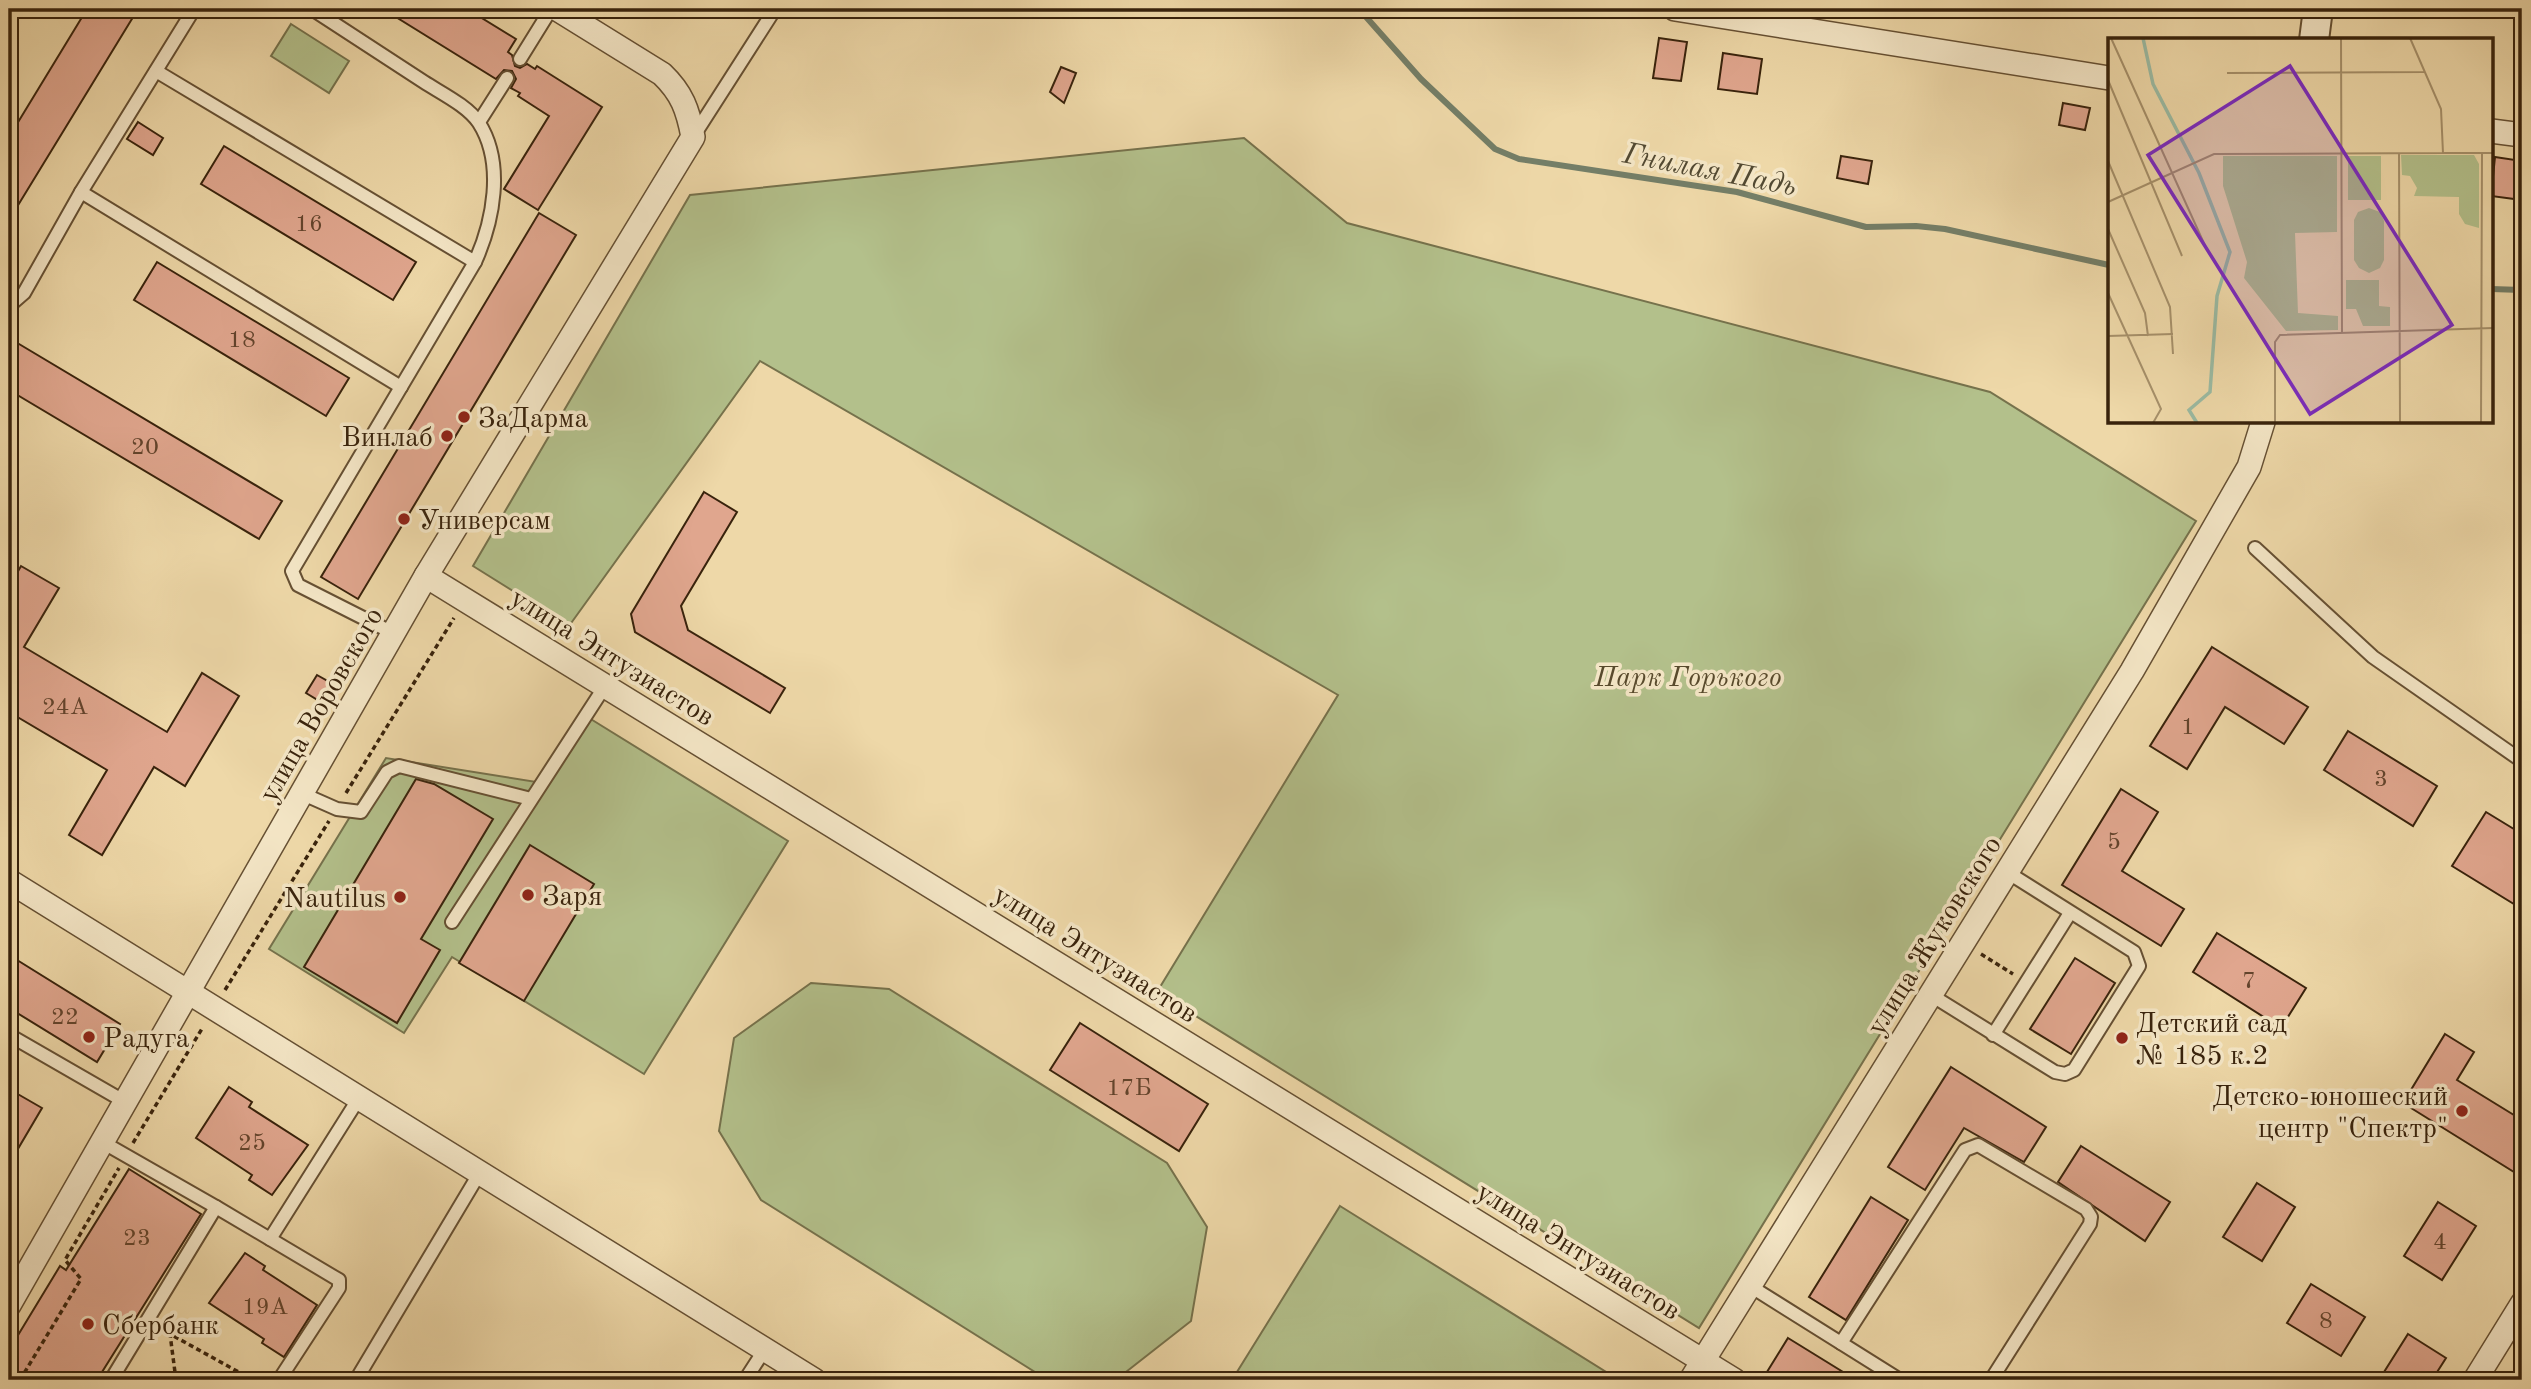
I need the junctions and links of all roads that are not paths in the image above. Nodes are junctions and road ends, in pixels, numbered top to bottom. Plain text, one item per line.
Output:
1 (194, 9) edge
2 (312, 9) edge
3 (554, 9) edge
4 (775, 9) edge
5 (1675, 9) edge
6 (2318, 9) edge
7 (2314, 38) edge
8 (520, 59) dead end
9 (156, 71) junction
10 (507, 78) dead end
11 (2108, 78) edge
12 (479, 122) junction
13 (2492, 131) edge
14 (2522, 135) edge
15 (693, 137) junction
16 (81, 192) junction
17 (475, 262) junction
18 (9, 306) edge
19 (401, 387) junction
20 (2262, 424) edge
21 (2255, 548) dead end
22 (426, 576) junction
23 (395, 634) junction
24 (605, 686) junction
25 (2522, 761) edge
26 (303, 794) junction
27 (531, 799) junction
28 (2007, 872) junction
29 (9, 881) edge
30 (2070, 913) junction
31 (452, 922) dead end
32 (189, 990) junction
33 (1931, 995) junction
34 (9, 1035) edge
35 (1993, 1035) junction
36 (359, 1098) junction
37 (127, 1103) junction
38 (104, 1143) junction
39 (479, 1174) junction
40 (216, 1207) junction
41 (270, 1239) junction
42 (1750, 1286) junction
43 (2522, 1304) edge
44 (9, 1305) edge
45 (1841, 1343) junction
46 (765, 1349) junction
47 (1697, 1371) edge
48 (111, 1380) edge
49 (279, 1380) edge
50 (356, 1380) edge
51 (745, 1380) edge
52 (814, 1380) edge
53 (1734, 1380) edge
54 (1899, 1380) edge
55 (1991, 1380) edge
56 (2474, 1380) edge

1 - 9 lane
2 - 12 lane
3 - 8 lane
3 - 15 street
4 - 15 lane
5 - 11 street
6 - 7 street
9 - 16 lane
9 - 17 lane
10 - 12 lane
12 - 17 lane
13 - 14 street
15 - 22 street, улица Воровского
16 - 18 lane
16 - 19 lane
17 - 19 lane
19 - 23 lane
20 - 28 street, улица Жуковского
21 - 25 lane
22 - 23 street, улица Воровского
22 - 24 street, улица Энтузиастов
23 - 26 street, улица Воровского
24 - 27 lane
24 - 47 street, улица Энтузиастов
26 - 27 lane
26 - 32 street, улица Воровского
27 - 31 lane
28 - 30 lane
28 - 33 street, улица Жуковского
29 - 32 street
30 - 35 lane
30 - 35 lane
32 - 36 street
32 - 37 street, улица Воровского
33 - 35 lane
33 - 42 street, улица Жуковского
34 - 37 lane
36 - 39 street
36 - 41 lane
37 - 38 street, улица Воровского
38 - 40 lane
38 - 44 street, улица Воровского
39 - 46 street
39 - 50 lane
40 - 41 lane
40 - 48 lane
41 - 49 lane
42 - 45 lane
42 - 47 street, улица Жуковского
43 - 56 street
45 - 54 lane
45 - 55 lane
46 - 51 lane
46 - 52 street
47 - 53 street, улица Энтузиастов

